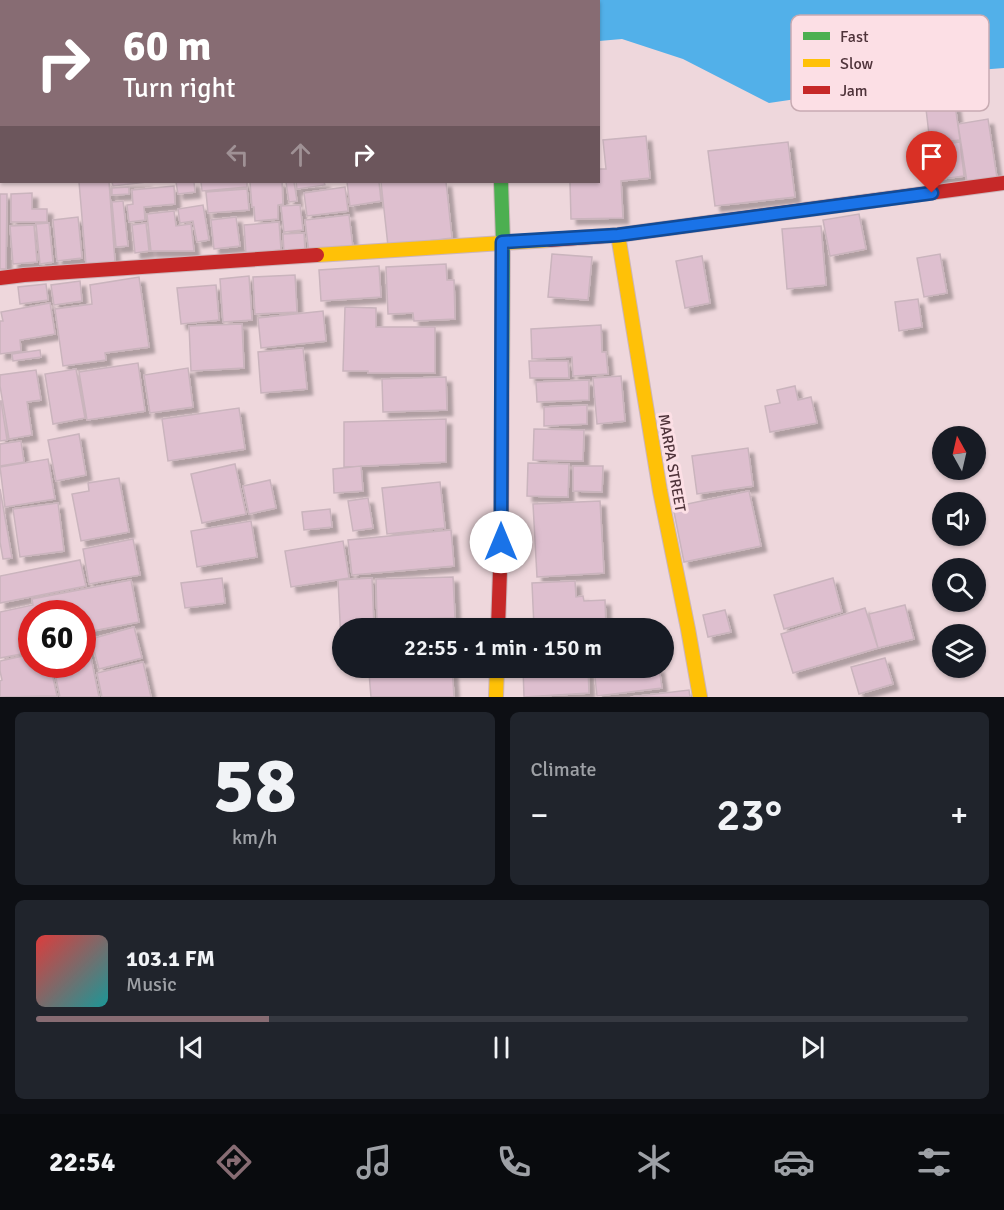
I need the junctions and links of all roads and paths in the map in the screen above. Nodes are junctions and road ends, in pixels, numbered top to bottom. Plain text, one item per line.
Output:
1 (501, 183) edge
2 (1004, 183) edge
3 (618, 235) junction
4 (502, 242) junction
5 (0, 278) edge
6 (498, 618) edge
7 (497, 678) edge
8 (496, 697) edge
9 (700, 697) edge

1 - 4 street
2 - 3 street
3 - 4 street
3 - 9 street, MARPA STREET
4 - 5 street
4 - 6 street
7 - 8 street

